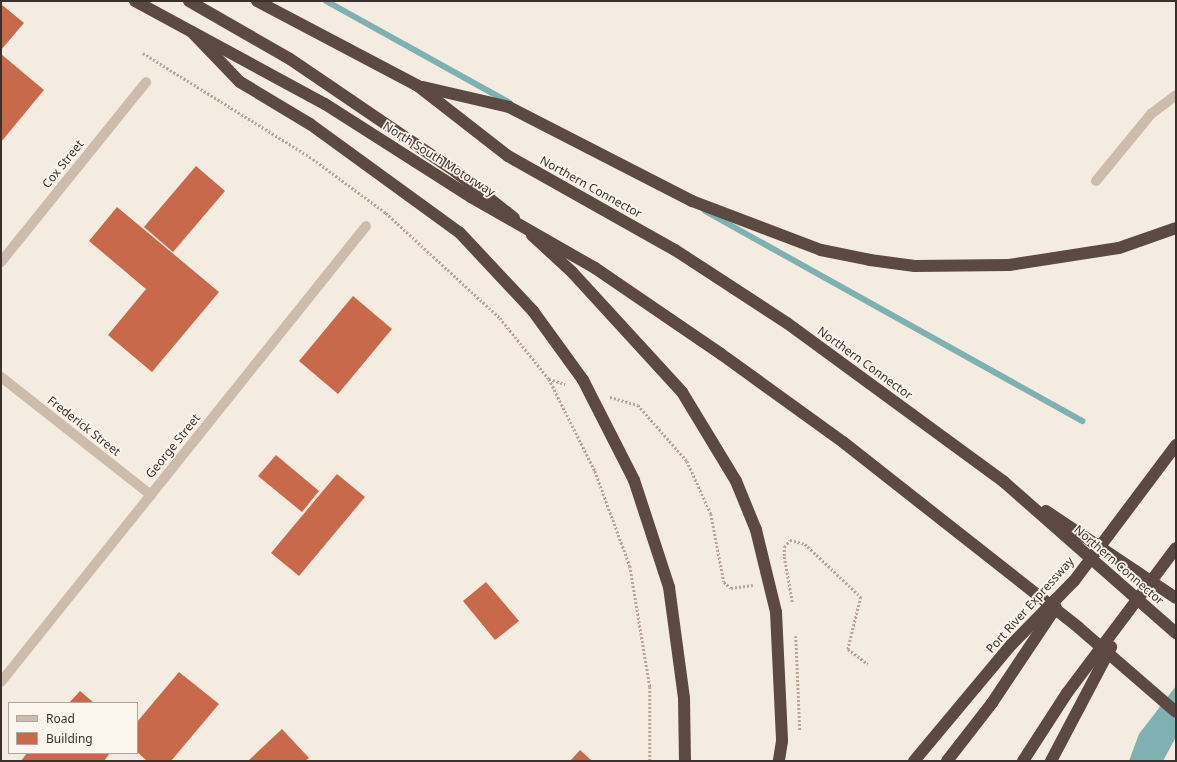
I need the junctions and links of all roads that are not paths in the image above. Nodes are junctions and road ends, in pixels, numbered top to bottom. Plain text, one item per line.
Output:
1 (135, 1) edge
2 (189, 1) edge
3 (257, 1) edge
4 (192, 32) junction
5 (146, 82) dead end
6 (418, 86) junction
7 (1176, 95) edge
8 (1096, 181) dead end
9 (366, 226) dead end
10 (1176, 228) edge
11 (1, 262) edge
12 (1, 377) edge
13 (1176, 445) edge
14 (1004, 482) junction
15 (150, 495) junction
16 (1176, 548) edge
17 (1074, 581) junction
18 (1176, 598) edge
19 (1124, 621) junction
20 (1176, 633) edge
21 (1, 682) edge
22 (1176, 712) edge
23 (685, 761) edge
24 (779, 761) edge
25 (914, 761) edge
26 (947, 761) edge
27 (1023, 761) edge
28 (1051, 761) edge

1 - 4 highway, North South Motorway
2 - 24 highway
3 - 6 highway
4 - 22 highway, North South Motorway, bridge
4 - 23 highway, bridge
5 - 11 street, Cox Street
6 - 10 highway
6 - 14 highway, Northern Connector
7 - 8 street
9 - 15 street, George Street
12 - 15 street, Frederick Street
13 - 17 highway, Port River Expressway
14 - 18 highway, bridge
14 - 20 highway, Northern Connector, bridge
15 - 21 street, George Street
16 - 19 highway
17 - 25 highway, Port River Expressway
17 - 26 highway
19 - 27 highway
19 - 28 highway

